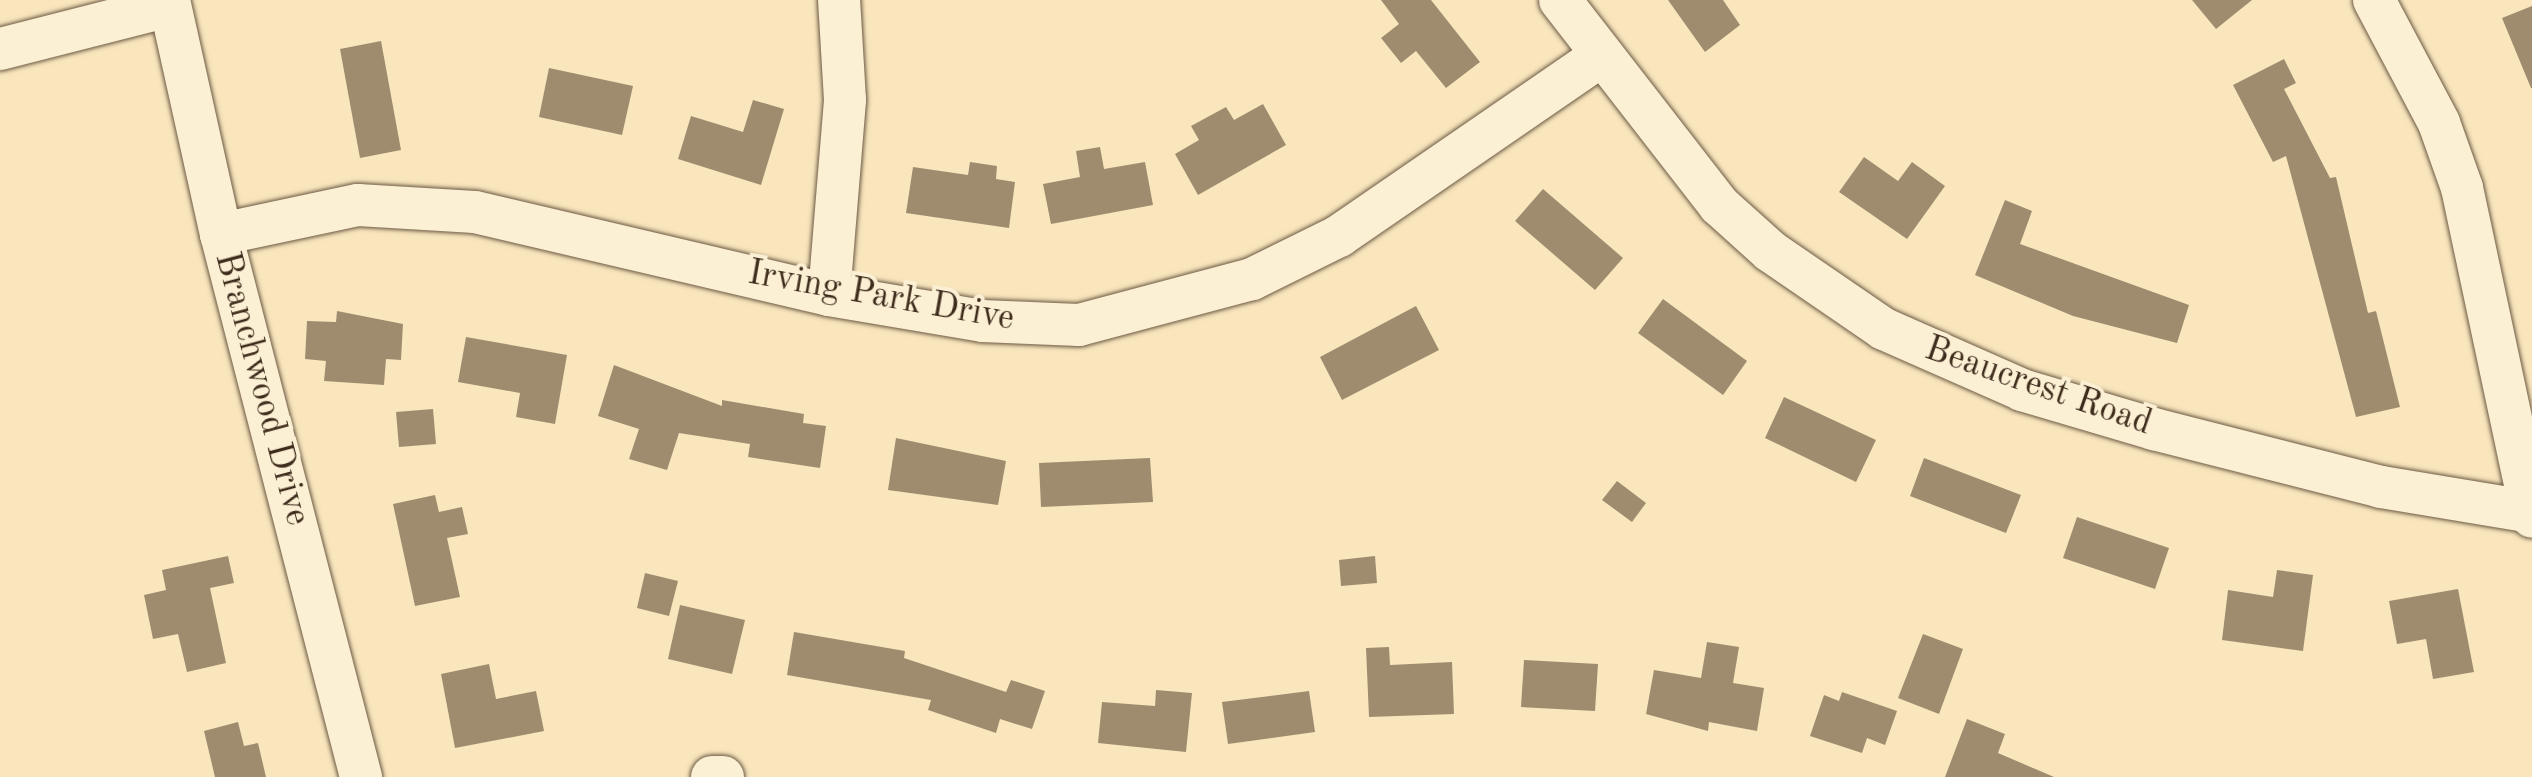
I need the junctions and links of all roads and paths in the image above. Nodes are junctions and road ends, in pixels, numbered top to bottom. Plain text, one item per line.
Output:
1 (839, 0) edge
2 (1560, 0) edge
3 (2374, 0) edge
4 (169, 3) edge
5 (0, 48) edge
6 (1599, 57) junction
7 (220, 234) junction
8 (830, 295) junction
9 (2531, 513) edge
10 (362, 777) edge
11 (712, 777) edge
12 (723, 777) edge

1 - 8 street
2 - 6 street, Beaucrest Road
3 - 9 street
4 - 5 street
4 - 7 street, Branchwood Drive
6 - 8 street, Irving Park Drive
6 - 9 street, Beaucrest Road
7 - 8 street, Irving Park Drive
7 - 10 street, Branchwood Drive
11 - 12 street

